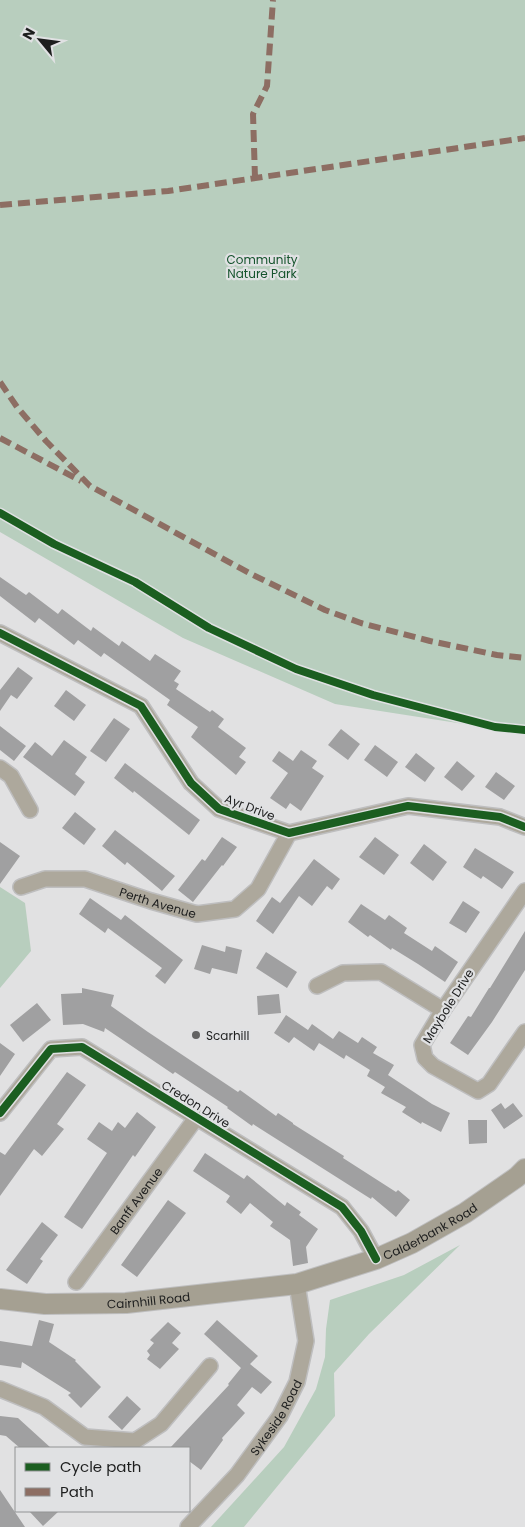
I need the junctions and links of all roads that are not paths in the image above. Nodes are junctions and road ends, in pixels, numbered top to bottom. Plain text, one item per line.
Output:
1 (0, 633) edge
2 (0, 768) edge
3 (30, 810) dead end
4 (525, 827) edge
5 (289, 833) junction
6 (21, 887) dead end
7 (525, 891) edge
8 (317, 986) dead end
9 (443, 1010) junction
10 (525, 1032) edge
11 (0, 1113) edge
12 (196, 1118) junction
13 (525, 1169) edge
14 (376, 1259) junction
15 (76, 1282) dead end
16 (297, 1284) junction
17 (0, 1299) edge
18 (210, 1366) dead end
19 (0, 1389) edge
20 (188, 1527) edge

1 - 5 street, Ayr Drive
2 - 3 street
4 - 5 street
5 - 6 street, Perth Avenue
7 - 9 street, Maybole Drive
8 - 9 street
9 - 10 street, Maybole Drive
11 - 12 street, Credon Drive
12 - 14 street, Credon Drive
12 - 15 street, Banff Avenue
13 - 14 main road, Calderbank Road
14 - 16 main road, Calderbank Road
16 - 17 main road, Cairnhill Road
16 - 20 street, Sykeside Road
18 - 19 street

